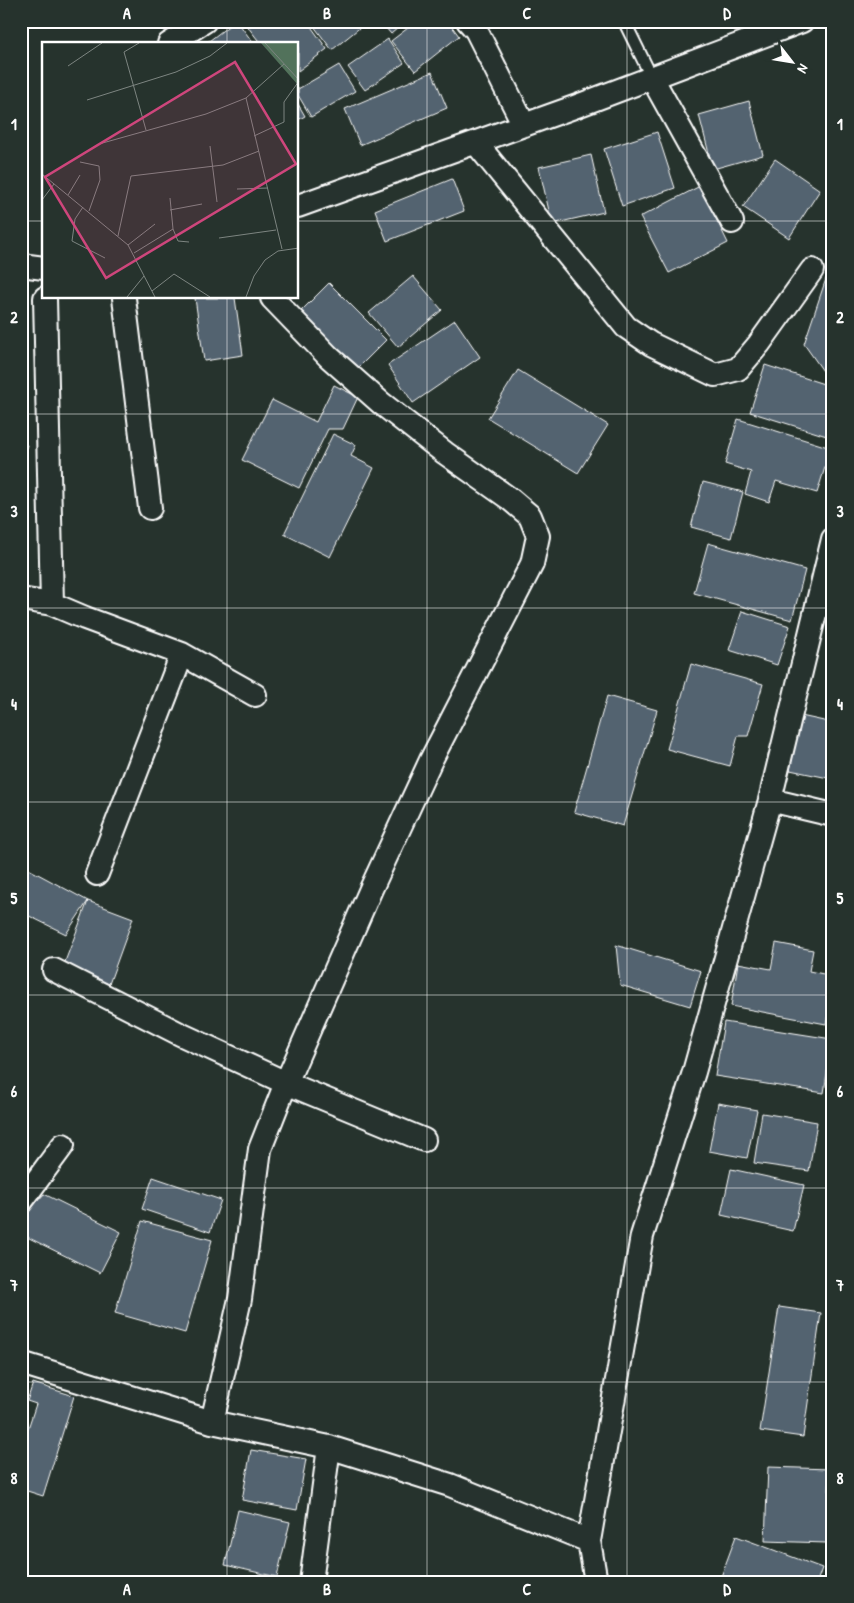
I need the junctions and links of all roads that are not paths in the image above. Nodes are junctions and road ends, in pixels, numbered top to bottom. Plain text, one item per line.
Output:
1 (205, 21) edge
2 (468, 21) edge
3 (624, 21) edge
4 (802, 21) edge
5 (775, 26) edge
6 (172, 42) edge
7 (652, 78) junction
8 (524, 125) junction
9 (476, 143) junction
10 (299, 206) edge
11 (732, 222) dead end
12 (21, 266) edge
13 (42, 268) edge
14 (812, 270) dead end
15 (45, 299) edge
16 (124, 299) edge
17 (273, 299) edge
18 (150, 508) dead end
19 (833, 539) edge
20 (21, 599) edge
21 (52, 604) junction
22 (182, 654) junction
23 (255, 695) dead end
24 (770, 800) junction
25 (833, 815) edge
26 (97, 874) dead end
27 (54, 970) dead end
28 (286, 1083) junction
29 (424, 1140) dead end
30 (62, 1145) dead end
31 (21, 1202) edge
32 (21, 1363) edge
33 (212, 1422) junction
34 (329, 1447) junction
35 (589, 1541) junction
36 (310, 1582) edge
37 (596, 1582) edge

1 - 6 street
2 - 8 street
3 - 7 lane
4 - 5 street
5 - 7 street
7 - 8 street
7 - 11 street
8 - 9 street
9 - 10 street
9 - 14 street
12 - 13 street
15 - 21 street
16 - 18 street
17 - 28 street
19 - 24 street
20 - 21 street
21 - 22 street
22 - 23 street
22 - 26 street
24 - 25 street
24 - 35 street
27 - 28 street
28 - 29 street
28 - 33 street
30 - 31 street
32 - 33 street
33 - 34 street
34 - 35 street
34 - 36 street
35 - 37 street

